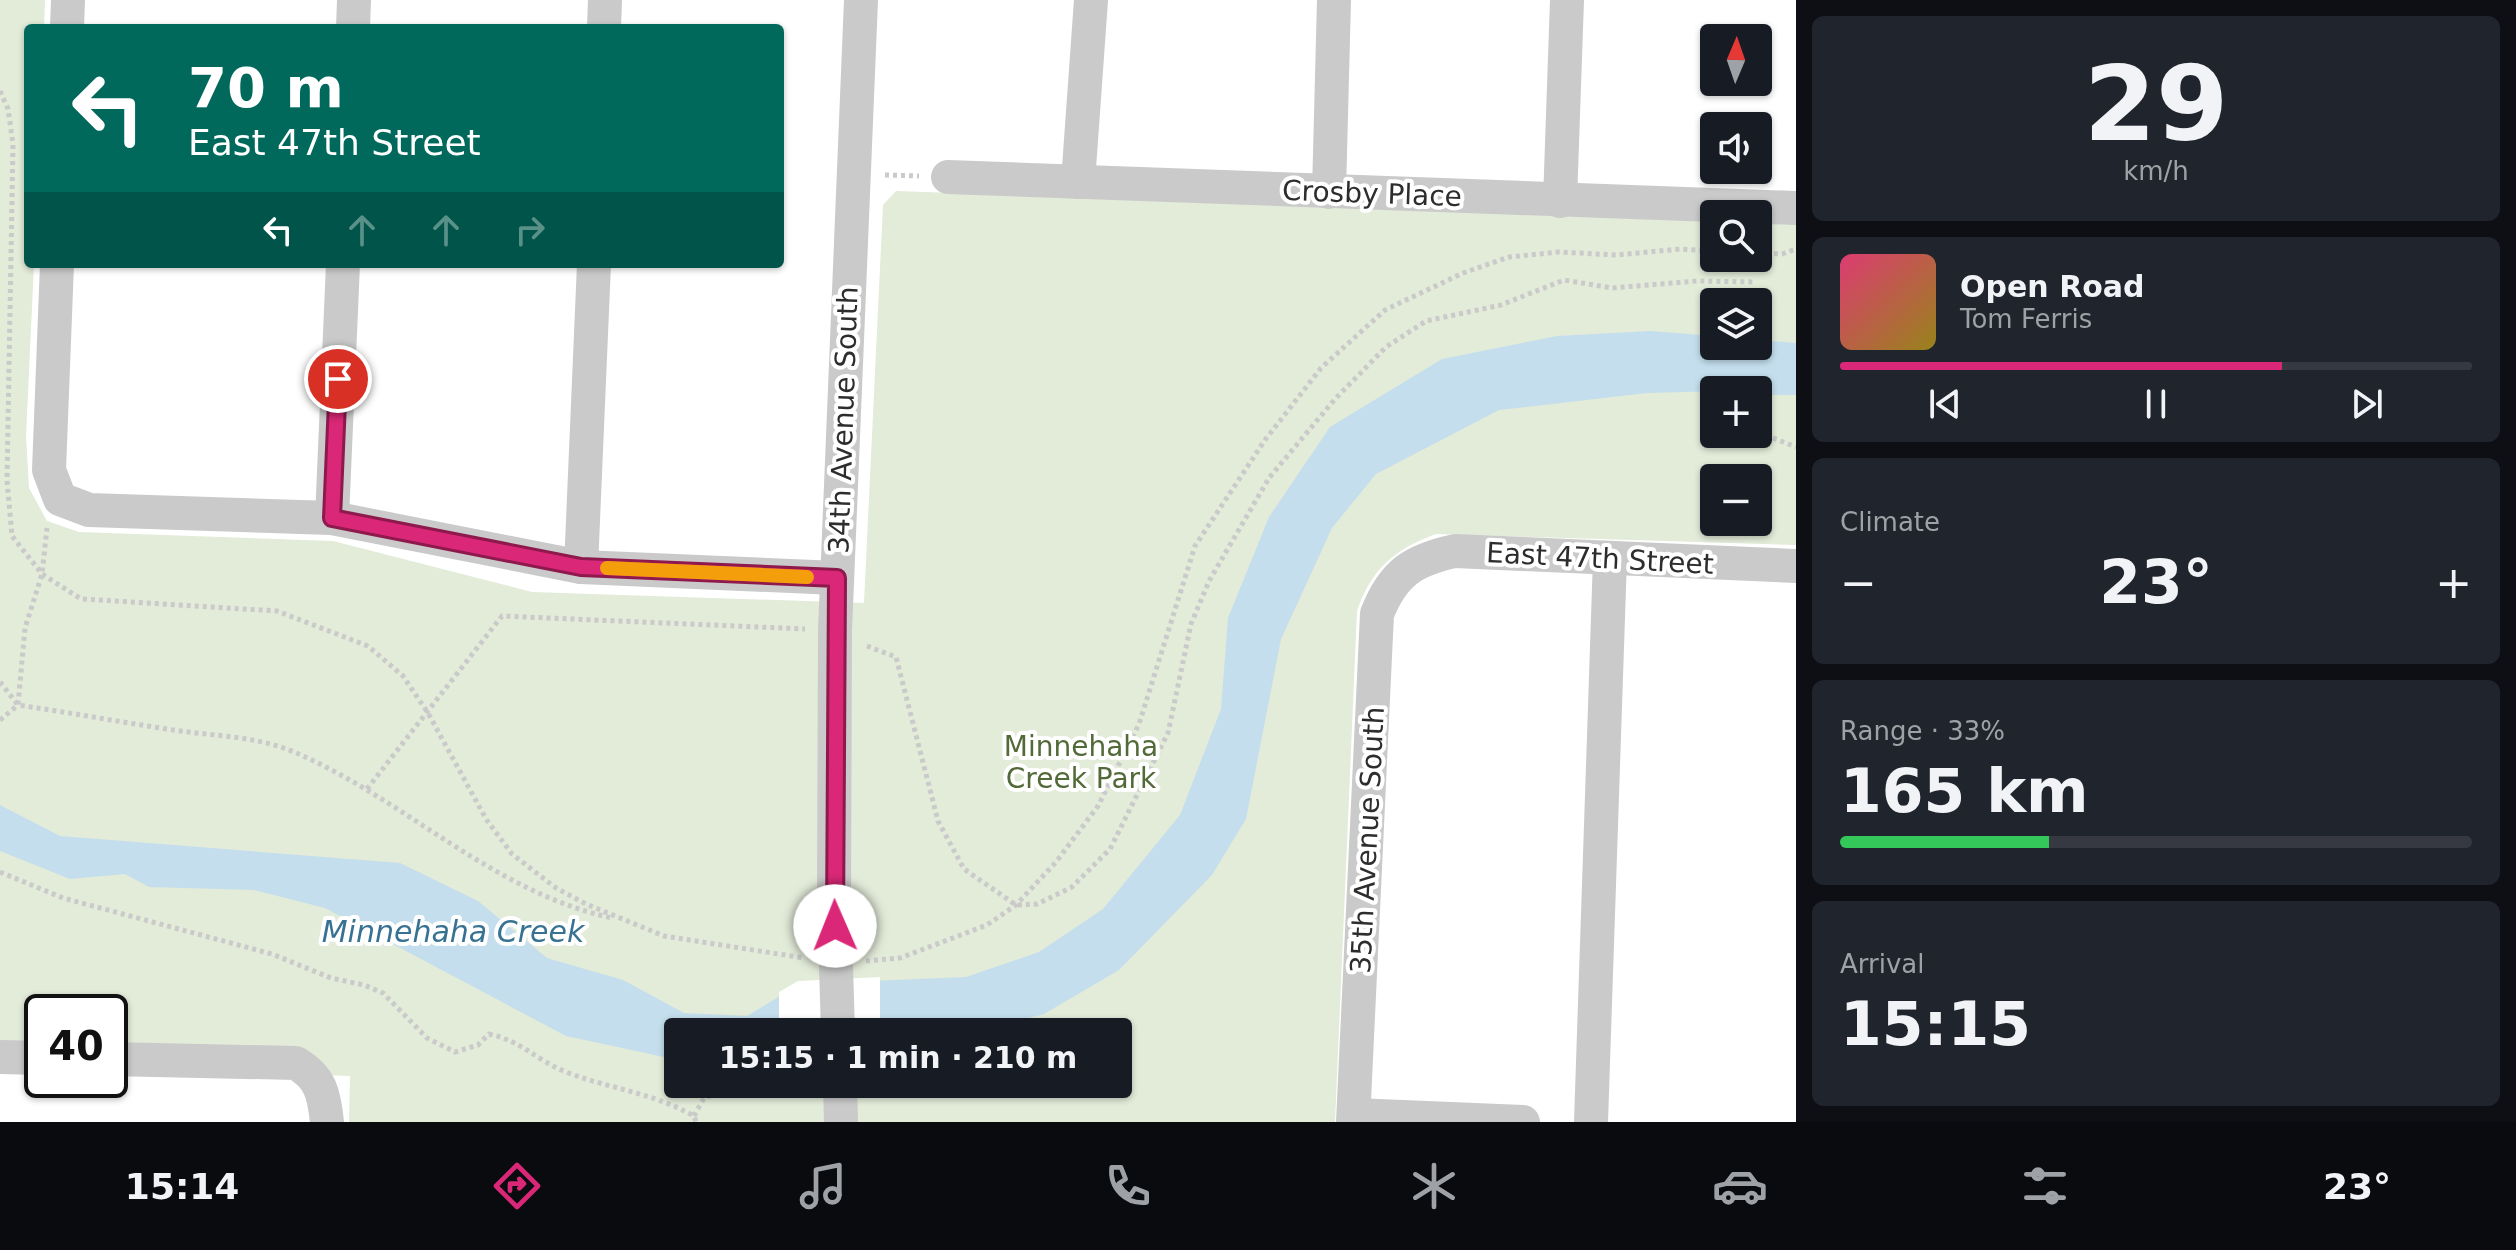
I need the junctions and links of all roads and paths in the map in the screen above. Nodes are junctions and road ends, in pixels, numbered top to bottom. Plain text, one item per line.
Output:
1 (68, 0) edge
2 (354, 0) edge
3 (605, 0) edge
4 (861, 0) edge
5 (1091, 0) edge
6 (1334, 0) edge
7 (1567, 0) edge
8 (67, 24) edge
9 (353, 24) edge
10 (604, 24) edge
11 (0, 91) edge
12 (851, 173) junction
13 (948, 177) joint
14 (1078, 182) junction
15 (1329, 192) junction
16 (1560, 201) junction
17 (1796, 208) edge
18 (1796, 249) edge
19 (1700, 250) edge
20 (1772, 254) edge
21 (57, 268) edge
22 (343, 268) edge
23 (594, 268) edge
24 (1756, 282) dead end
25 (1772, 438) edge
26 (1796, 447) edge
27 (54, 509) junction
28 (332, 518) junction
29 (1610, 558) junction
30 (1796, 566) edge
31 (581, 567) junction
32 (1407, 569) joint
33 (42, 574) junction
34 (837, 578) junction
35 (835, 631) junction
36 (0, 682) edge
37 (18, 705) junction
38 (428, 713) junction
39 (0, 720) edge
40 (367, 789) junction
41 (0, 872) edge
42 (1016, 905) junction
43 (838, 1018) edge
44 (0, 1057) edge
45 (24, 1058) edge
46 (128, 1059) edge
47 (704, 1098) edge
48 (840, 1098) edge
49 (695, 1119) edge
50 (1354, 1119) edge
51 (327, 1122) edge
52 (841, 1122) edge
53 (1523, 1122) edge
54 (1591, 1122) edge

1 - 8 street
2 - 9 street
3 - 10 street
4 - 12 street, 34th Avenue South
5 - 14 street
6 - 15 street
7 - 16 street
11 - 33 path
12 - 13 path
12 - 34 street, 34th Avenue South
13 - 14 street, Crosby Place
14 - 15 street, Crosby Place
15 - 16 street, Crosby Place
16 - 17 street, Crosby Place
18 - 20 path
19 - 42 path
21 - 27 street
22 - 28 street
23 - 31 street
24 - 42 path
25 - 26 path
27 - 28 street
27 - 33 path
28 - 31 street
29 - 30 street, East 47th Street
29 - 32 street, East 47th Street
29 - 54 street
31 - 34 street
32 - 50 street, 35th Avenue South
33 - 37 path
33 - 38 path
34 - 35 street, 34th Avenue South
35 - 38 path
35 - 42 path
35 - 43 street, 34th Avenue South, bridge
36 - 37 path
37 - 39 path
37 - 40 path
38 - 40 path
38 - 40 path
41 - 49 path
44 - 45 street
46 - 51 street
47 - 49 path
48 - 52 street
50 - 53 street

